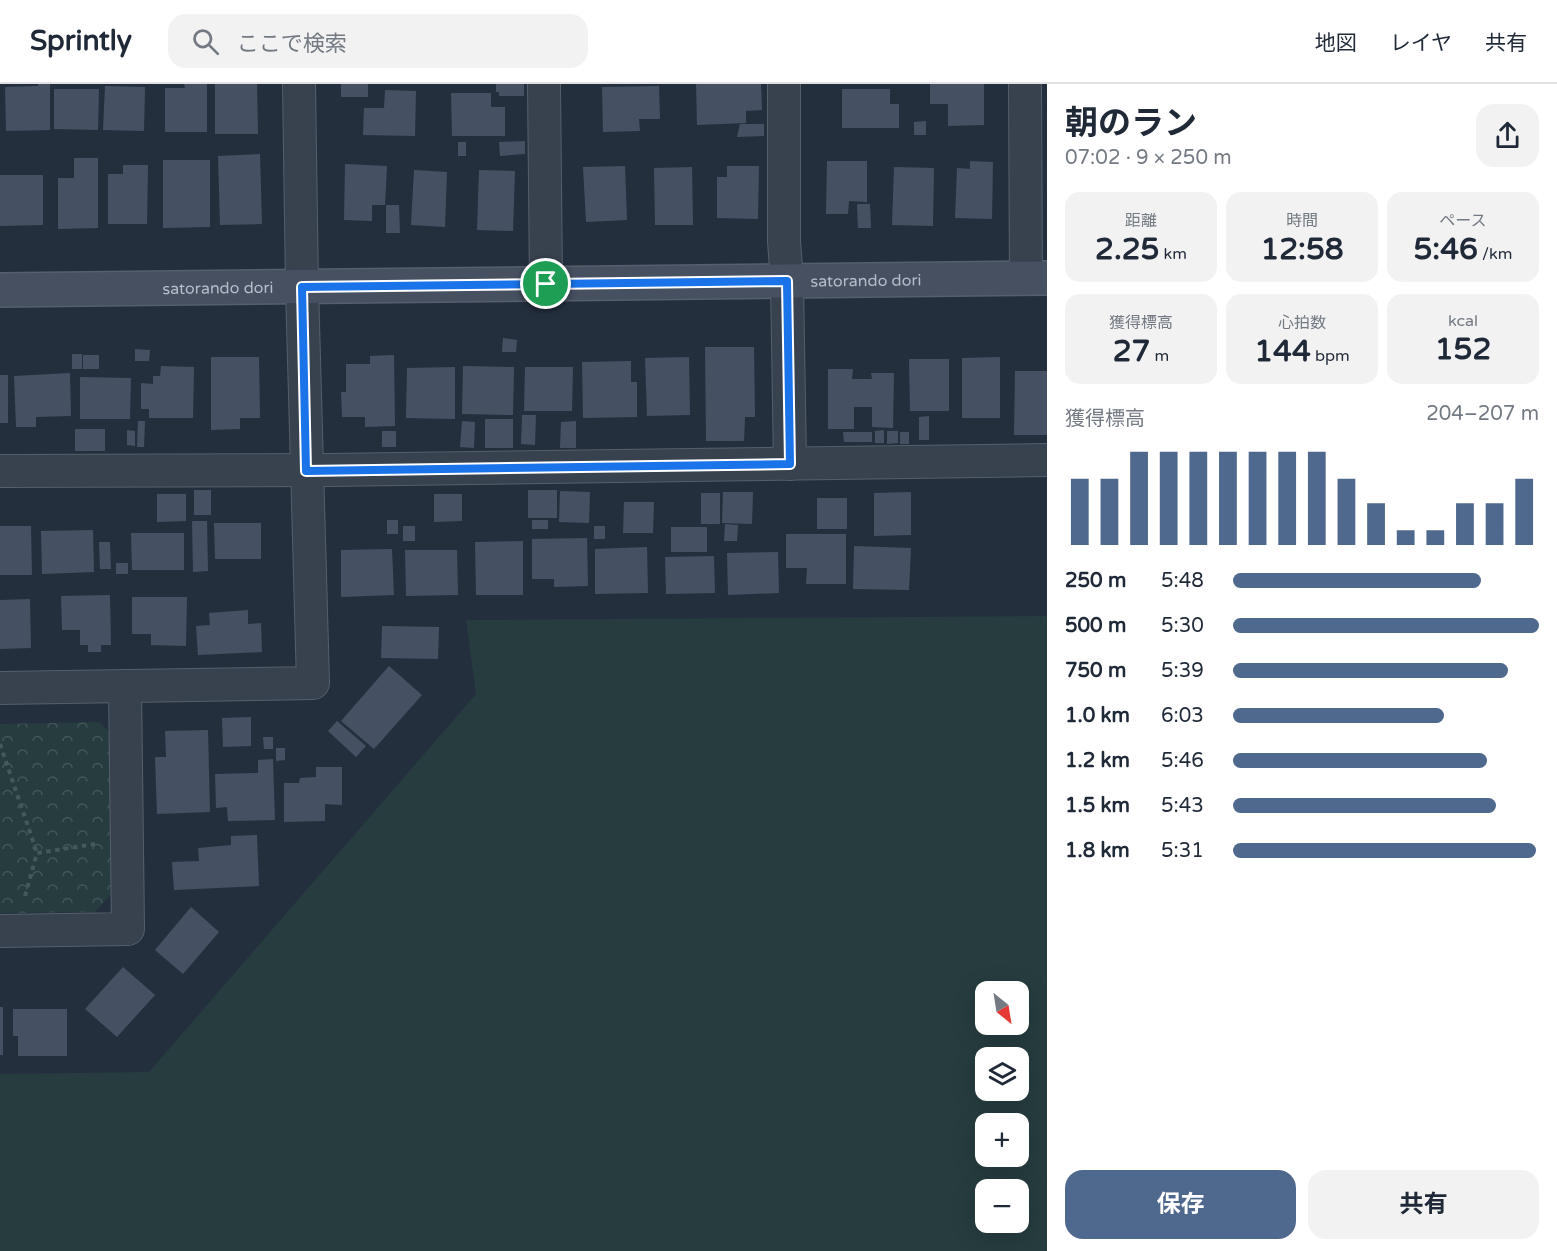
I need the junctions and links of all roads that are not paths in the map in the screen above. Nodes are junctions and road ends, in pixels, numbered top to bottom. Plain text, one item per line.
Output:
1 (299, 84) edge
2 (544, 84) edge
3 (783, 84) edge
4 (1025, 84) edge
5 (1037, 278) edge
6 (787, 281) junction
7 (546, 284) junction
8 (302, 287) junction
9 (0, 290) edge
10 (1047, 460) edge
11 (790, 464) junction
12 (0, 471) edge
13 (306, 471) junction
14 (125, 687) junction
15 (0, 688) edge
16 (0, 931) edge

1 - 8 street
2 - 7 street
3 - 6 street
4 - 5 street
5 - 6 street, satorando dori
6 - 7 street, satorando dori
6 - 11 street
7 - 8 street, satorando dori
8 - 9 street, satorando dori
8 - 13 street
10 - 11 street
11 - 13 street
12 - 13 street
13 - 14 street
14 - 15 street
14 - 16 street

